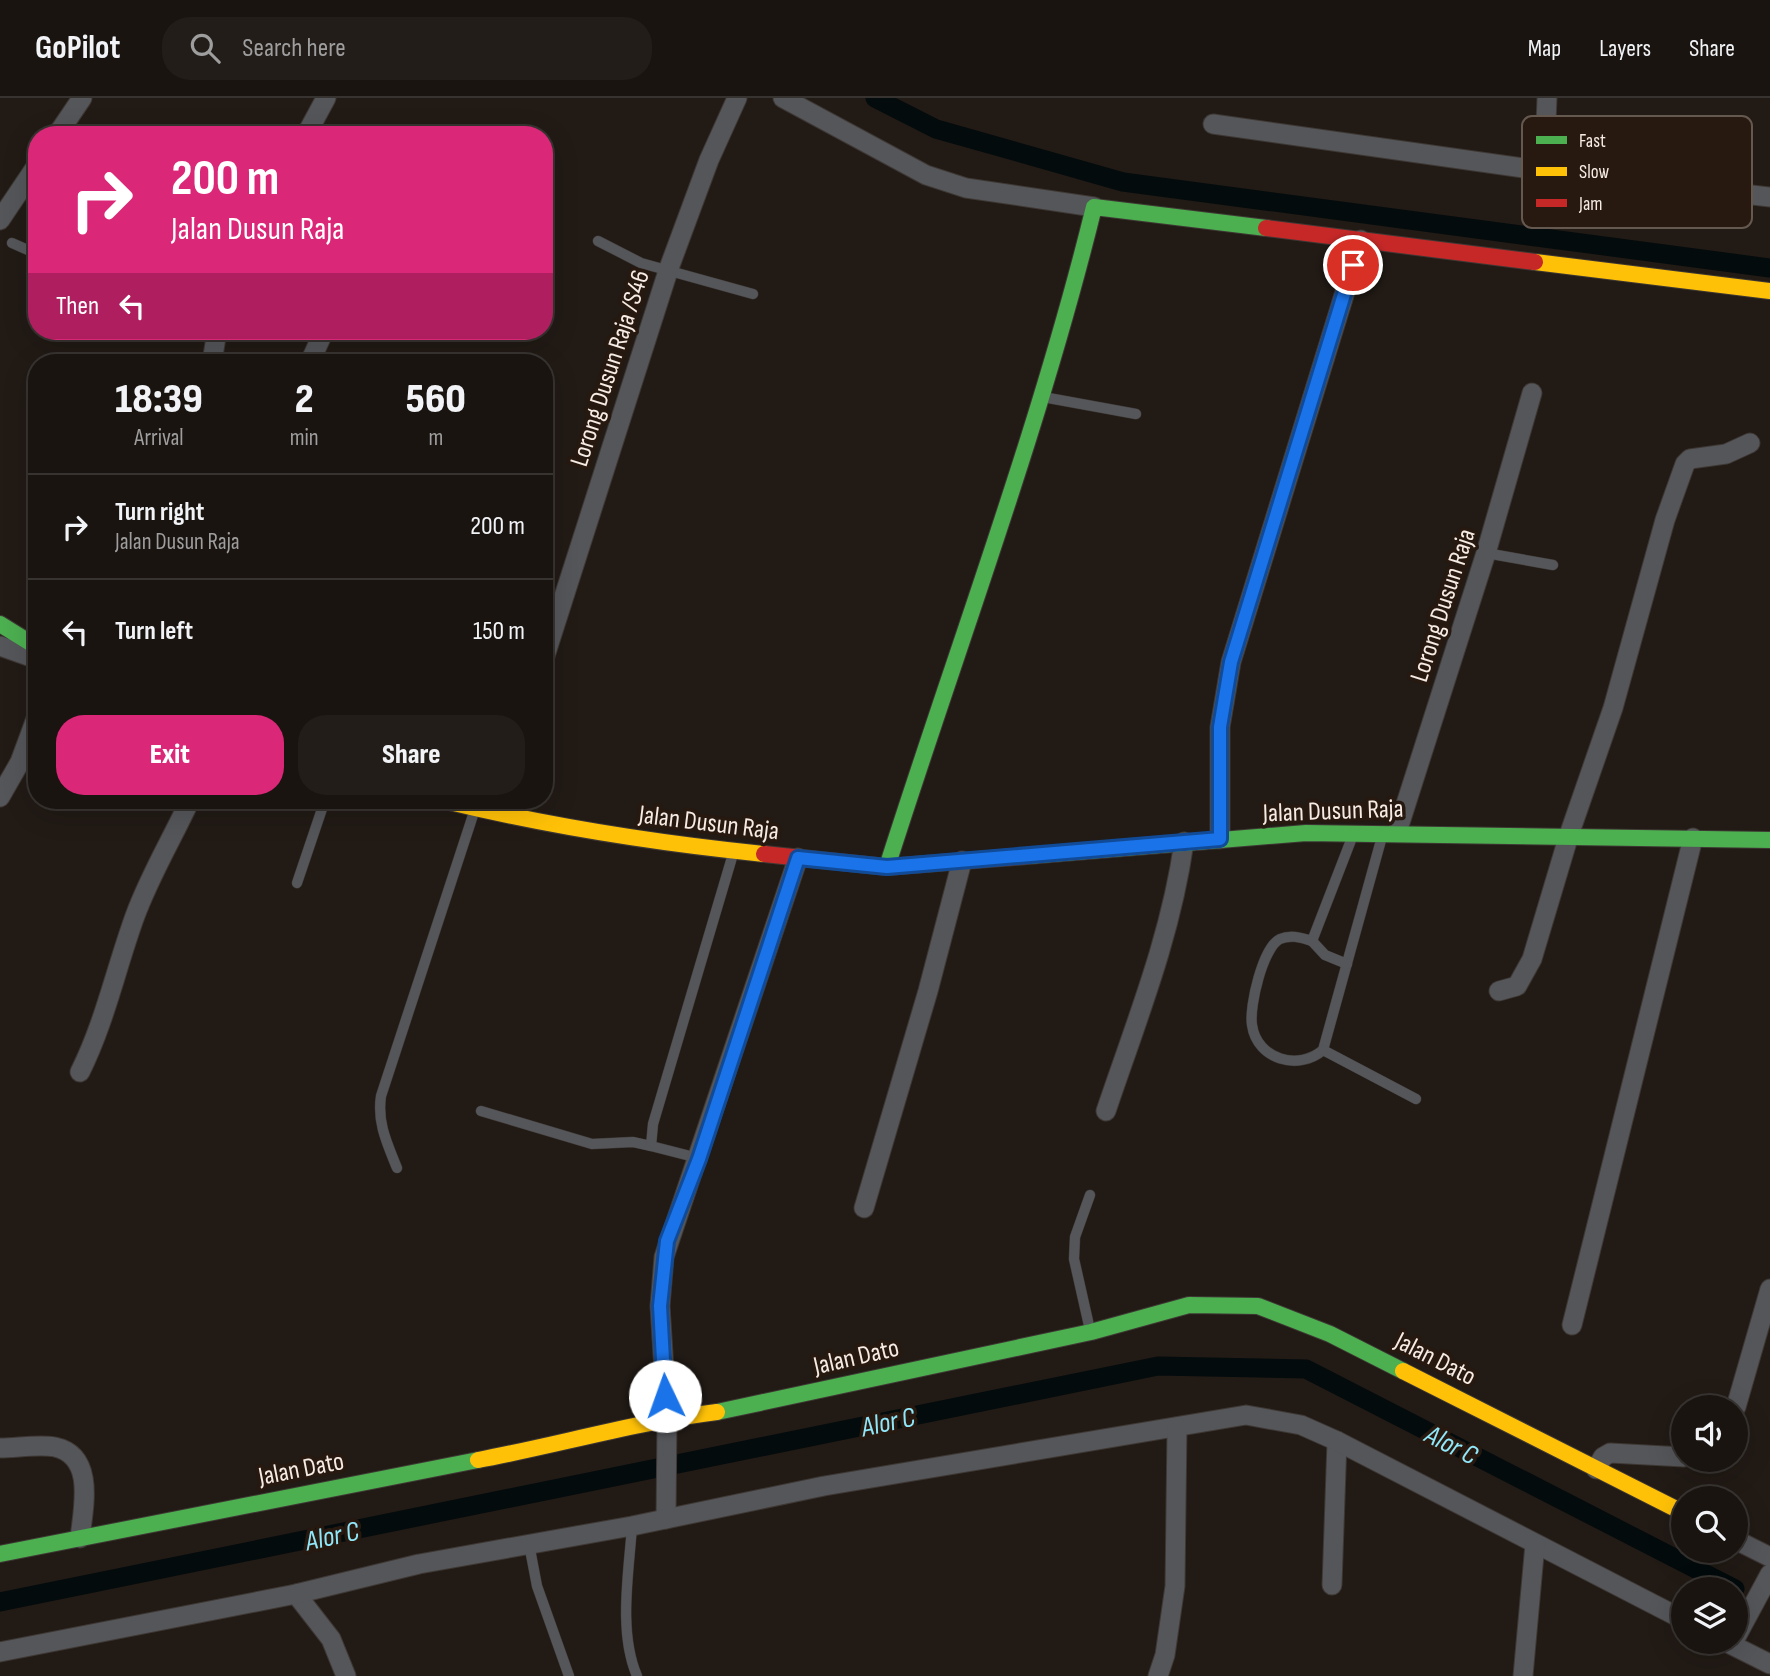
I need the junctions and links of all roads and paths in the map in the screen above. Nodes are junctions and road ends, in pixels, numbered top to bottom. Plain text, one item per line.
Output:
1 (82, 98) edge
2 (326, 98) edge
3 (737, 98) edge
4 (783, 98) edge
5 (1547, 98) edge
6 (1546, 116) edge
7 (1213, 124) dead end
8 (63, 126) edge
9 (311, 126) edge
10 (1522, 169) edge
11 (28, 178) edge
12 (1752, 195) edge
13 (1770, 197) edge
14 (1094, 207) junction
15 (0, 220) edge
16 (1362, 240) junction
17 (598, 241) dead end
18 (12, 243) dead end
19 (28, 250) edge
20 (669, 268) junction
21 (1770, 291) edge
22 (753, 293) dead end
23 (1532, 393) dead end
24 (1042, 397) junction
25 (1136, 414) dead end
26 (1750, 443) dead end
27 (1486, 553) junction
28 (1553, 565) dead end
29 (0, 624) edge
30 (553, 631) edge
31 (28, 641) edge
32 (0, 646) edge
33 (28, 656) edge
34 (28, 740) edge
35 (0, 797) edge
36 (186, 809) edge
37 (322, 809) edge
38 (475, 809) edge
39 (511, 809) edge
40 (1390, 832) junction
41 (1354, 833) junction
42 (1569, 835) junction
43 (1693, 838) junction
44 (1220, 839) junction
45 (1770, 840) edge
46 (1184, 842) junction
47 (734, 851) junction
48 (798, 858) junction
49 (962, 861) junction
50 (887, 867) junction
51 (297, 883) dead end
52 (1312, 941) junction
53 (1347, 964) junction
54 (1499, 991) dead end
55 (1323, 1050) junction
56 (80, 1072) dead end
57 (1416, 1099) dead end
58 (481, 1111) dead end
59 (1105, 1111) dead end
60 (651, 1146) junction
61 (699, 1159) junction
62 (397, 1168) dead end
63 (1090, 1195) dead end
64 (864, 1208) dead end
65 (1770, 1289) edge
66 (1572, 1325) dead end
67 (1091, 1332) junction
68 (1739, 1395) edge
69 (667, 1422) junction
70 (1177, 1427) junction
71 (1337, 1441) junction
72 (0, 1448) edge
73 (1671, 1456) edge
74 (1596, 1469) junction
75 (1671, 1506) edge
76 (666, 1513) junction
77 (632, 1526) junction
78 (80, 1538) junction
79 (529, 1543) junction
80 (1535, 1544) junction
81 (1748, 1546) edge
82 (0, 1554) edge
83 (1770, 1557) edge
84 (1770, 1574) edge
85 (1332, 1585) dead end
86 (296, 1594) junction
87 (1671, 1613) edge
88 (1748, 1613) edge
89 (0, 1652) edge
90 (1748, 1654) edge
91 (1762, 1667) edge
92 (346, 1676) edge
93 (569, 1676) edge
94 (637, 1676) edge
95 (1158, 1676) edge
96 (1523, 1676) edge

1 - 8 street
2 - 9 street
3 - 20 street, Lorong Dusun Raja /S46
4 - 14 street
5 - 6 street
7 - 10 street
11 - 15 street
12 - 13 street
14 - 16 street
14 - 24 street
16 - 21 street
16 - 44 street
17 - 20 lane
18 - 19 lane
20 - 22 lane
20 - 30 street, Lorong Dusun Raja /S46
23 - 27 street, Lorong Dusun Raja
24 - 25 lane
24 - 50 street
26 - 42 street
27 - 28 lane
27 - 40 street, Lorong Dusun Raja
29 - 31 street
32 - 33 street
34 - 35 street
36 - 56 street
37 - 51 lane
38 - 62 lane
39 - 47 street, Jalan Dusun Raja
40 - 41 street, Jalan Dusun Raja
40 - 42 street, Jalan Dusun Raja
40 - 53 lane
41 - 44 street, Jalan Dusun Raja
41 - 52 lane
42 - 43 street, Jalan Dusun Raja
42 - 54 street
43 - 45 street, Jalan Dusun Raja
43 - 66 street
44 - 46 street, Jalan Dusun Raja
46 - 49 street, Jalan Dusun Raja
46 - 59 street
47 - 48 street, Jalan Dusun Raja
47 - 60 lane
48 - 50 street, Jalan Dusun Raja
48 - 61 street
49 - 50 street, Jalan Dusun Raja
49 - 64 street
52 - 53 lane
52 - 55 lane
53 - 55 lane
55 - 57 lane
58 - 60 lane
60 - 61 lane
61 - 69 street
63 - 67 lane
65 - 68 street
67 - 69 street, Jalan Dato
67 - 74 street, Jalan Dato
69 - 76 street
69 - 78 street, Jalan Dato
70 - 71 street
70 - 76 street
70 - 95 street
71 - 80 street
71 - 85 street
72 - 78 street
73 - 74 street
74 - 75 street, Jalan Dato
76 - 77 street
77 - 79 street
77 - 94 lane
78 - 82 street, Jalan Dato
79 - 86 street
79 - 93 lane
80 - 87 street
80 - 96 street
81 - 83 street
84 - 88 street
86 - 89 street
86 - 92 street
90 - 91 street

